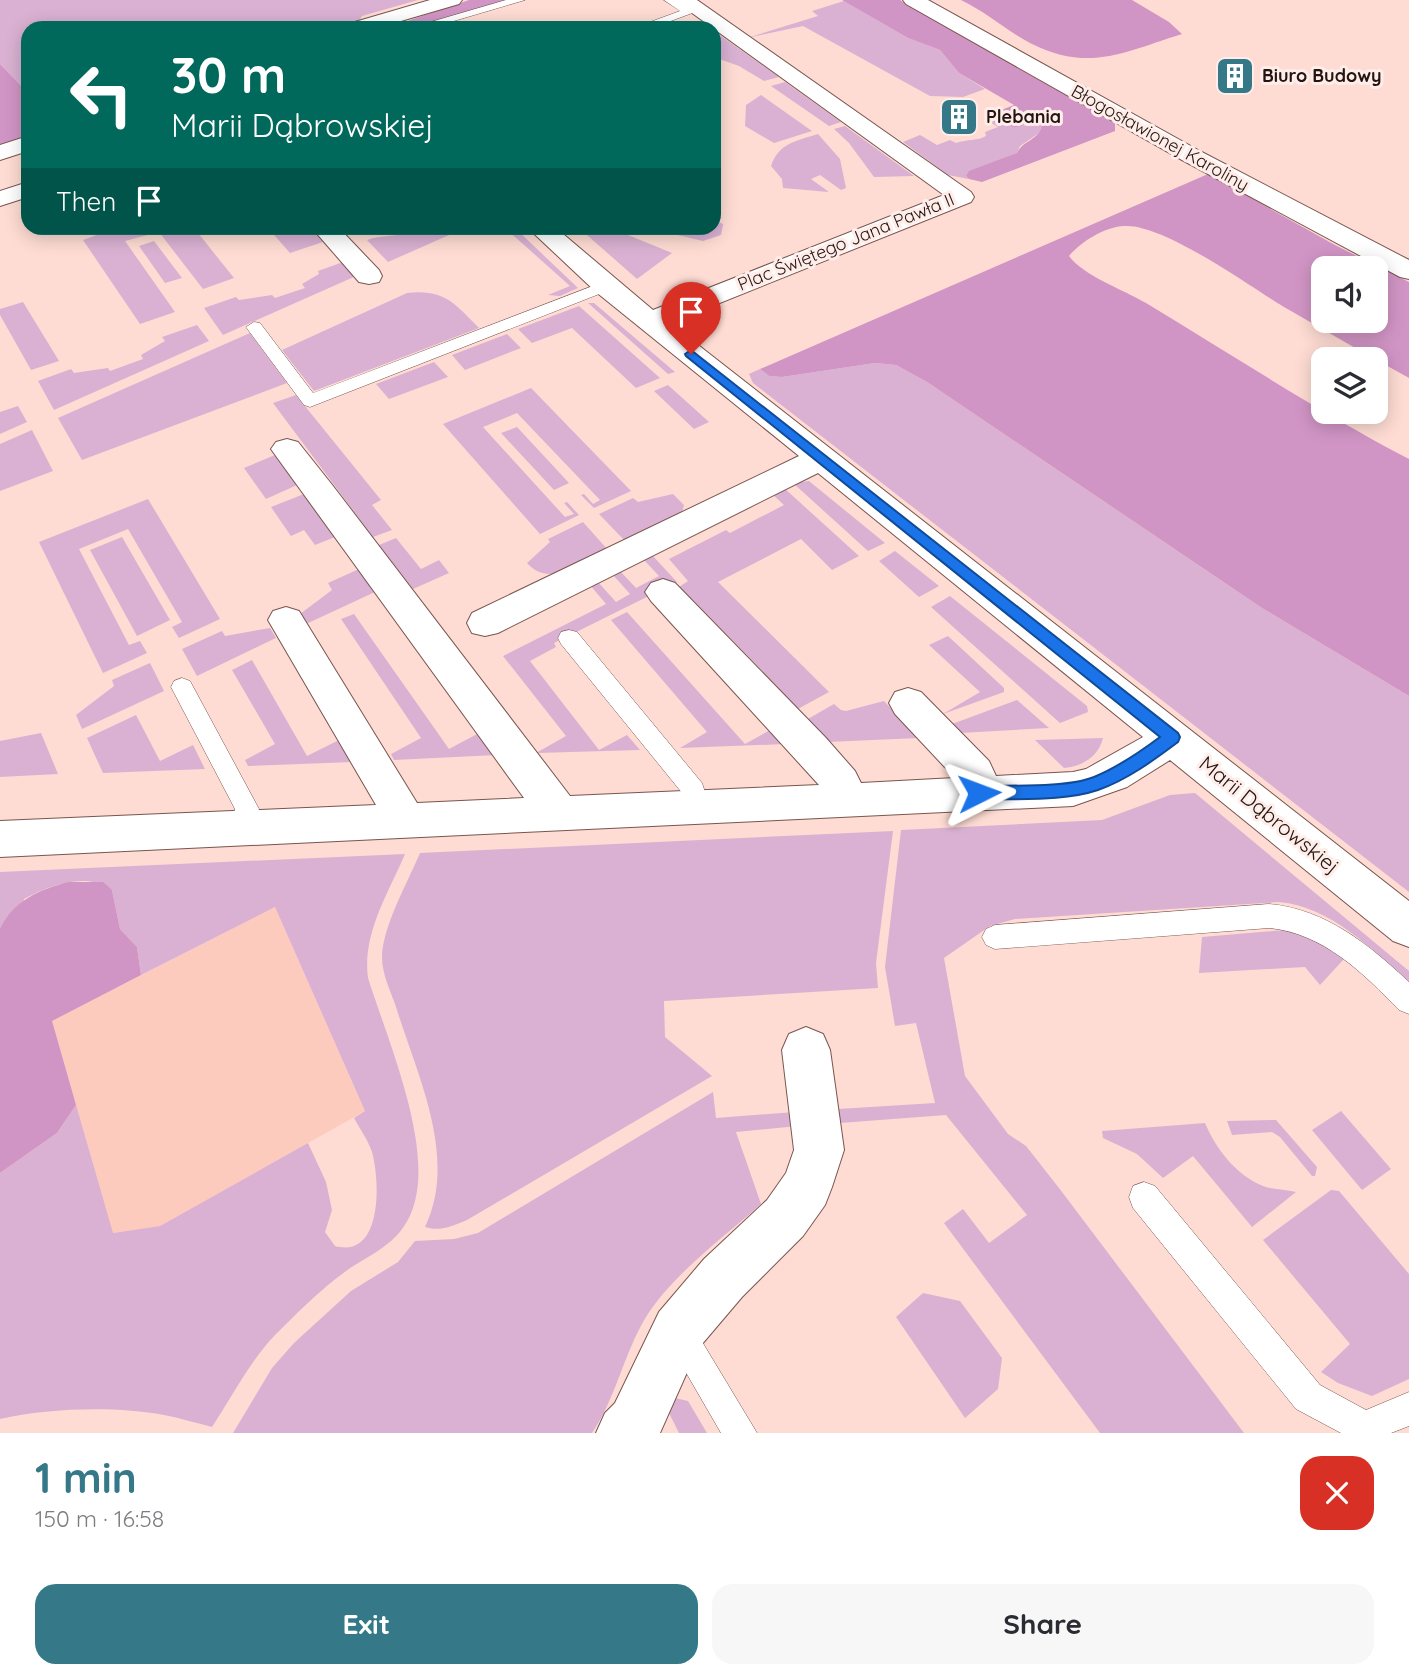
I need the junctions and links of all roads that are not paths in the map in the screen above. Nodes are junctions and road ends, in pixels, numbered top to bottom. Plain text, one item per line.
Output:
1 (452, 0) edge
2 (519, 0) edge
3 (670, 0) edge
4 (684, 0) edge
5 (914, 0) edge
6 (379, 21) edge
7 (442, 21) edge
8 (661, 21) edge
9 (714, 21) edge
10 (721, 26) edge
11 (21, 146) edge
12 (0, 153) edge
13 (21, 192) edge
14 (0, 199) edge
15 (331, 235) edge
16 (549, 235) edge
17 (1409, 271) edge
18 (369, 276) dead end
19 (606, 286) junction
20 (650, 321) junction
21 (254, 327) dead end
22 (287, 449) dead end
23 (822, 458) junction
24 (663, 592) dead end
25 (286, 620) dead end
26 (485, 623) dead end
27 (569, 638) dead end
28 (182, 687) dead end
29 (908, 703) dead end
30 (1172, 737) junction
31 (979, 793) junction
32 (847, 801) junction
33 (698, 807) junction
34 (559, 813) junction
35 (396, 822) junction
36 (243, 827) junction
37 (0, 839) edge
38 (1409, 927) edge
39 (995, 937) dead end
40 (1409, 1001) edge
41 (806, 1050) dead end
42 (1144, 1197) dead end
43 (678, 1331) junction
44 (1409, 1409) edge
45 (625, 1433) edge
46 (740, 1433) edge

1 - 6 street
2 - 7 lane
3 - 8 lane
4 - 9 street, Plac Świętego Jana Pawła II
5 - 17 street, Błogosławionej Karoliny
10 - 20 street, Plac Świętego Jana Pawła II
11 - 12 street
13 - 14 street
15 - 18 street
16 - 19 street, Marii Dąbrowskiej
19 - 20 street, Marii Dąbrowskiej
19 - 21 lane
20 - 23 street, Marii Dąbrowskiej
22 - 34 street
23 - 26 street
23 - 30 street, Marii Dąbrowskiej
24 - 32 street
25 - 35 street
27 - 33 lane
28 - 36 lane
29 - 31 street
30 - 31 street
30 - 38 street, Marii Dąbrowskiej
31 - 32 street
32 - 33 street
33 - 34 street
34 - 35 street
35 - 36 street
36 - 37 street
39 - 40 lane
41 - 43 street
42 - 44 lane
43 - 45 street
43 - 46 lane

